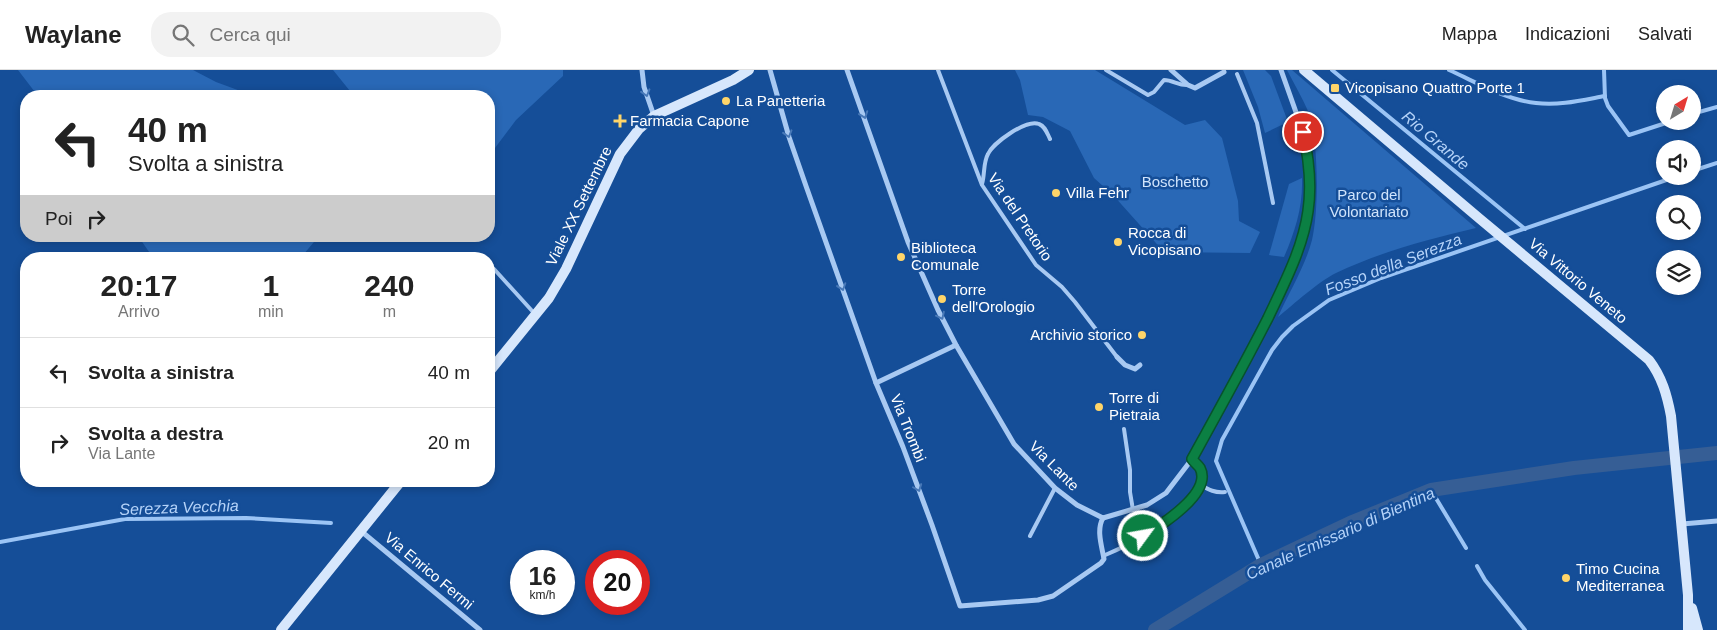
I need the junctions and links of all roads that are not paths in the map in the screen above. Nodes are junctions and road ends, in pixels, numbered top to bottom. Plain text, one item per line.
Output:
1 (642, 70) edge
2 (750, 70) edge
3 (770, 70) edge
4 (847, 70) edge
5 (938, 70) edge
6 (1106, 70) edge
7 (1171, 70) edge
8 (1281, 70) edge
9 (1309, 71) edge
10 (1224, 72) dead end
11 (1237, 74) dead end
12 (1188, 85) junction
13 (654, 116) junction
14 (1050, 139) dead end
15 (982, 185) junction
16 (1273, 203) dead end
17 (495, 270) edge
18 (536, 315) junction
19 (956, 345) junction
20 (1117, 357) joint
21 (495, 364) edge
22 (1140, 365) dead end
23 (876, 383) junction
24 (1124, 429) dead end
25 (1192, 459) junction
26 (1201, 486) junction
27 (396, 487) edge
28 (1055, 488) junction
29 (1225, 492) dead end
30 (1133, 510) junction
31 (1103, 518) junction
32 (1717, 521) edge
33 (1681, 524) junction
34 (361, 530) junction
35 (1030, 536) dead end
36 (1103, 556) junction
37 (1688, 595) junction
38 (282, 630) edge
39 (480, 630) edge
40 (1688, 630) edge
41 (1698, 630) edge

1 -> 13 street
2 - 13 street, Viale XX Settembre
3 -> 23 street, Via Trombi
4 -> 19 street, Via Lante
5 - 15 lane, Via del Pretorio
6 - 12 lane
7 - 12 street
8 - 25 street
9 - 33 street, Via Vittorio Veneto
10 - 12 street
11 - 16 lane
13 - 18 street, Viale XX Settembre
14 - 15 lane
15 - 20 lane, Via del Pretorio
17 - 18 lane
18 - 21 street, Viale XX Settembre
19 - 23 street
19 - 28 street, Via Lante
20 - 22 street
23 -> 36 street, Via Trombi
24 - 30 lane
25 - 26 lane
25 - 30 street
26 - 29 lane
26 - 36 lane
27 - 34 street
28 - 31 street, Via Lante
28 - 35 lane
30 - 31 street
31 - 36 street
32 - 33 street
33 - 37 street, Via Vittorio Veneto
34 - 38 street
34 - 39 street, Via Enrico Fermi
37 - 40 street, Via Vittorio Veneto
37 - 41 street, Via Vittorio Veneto

